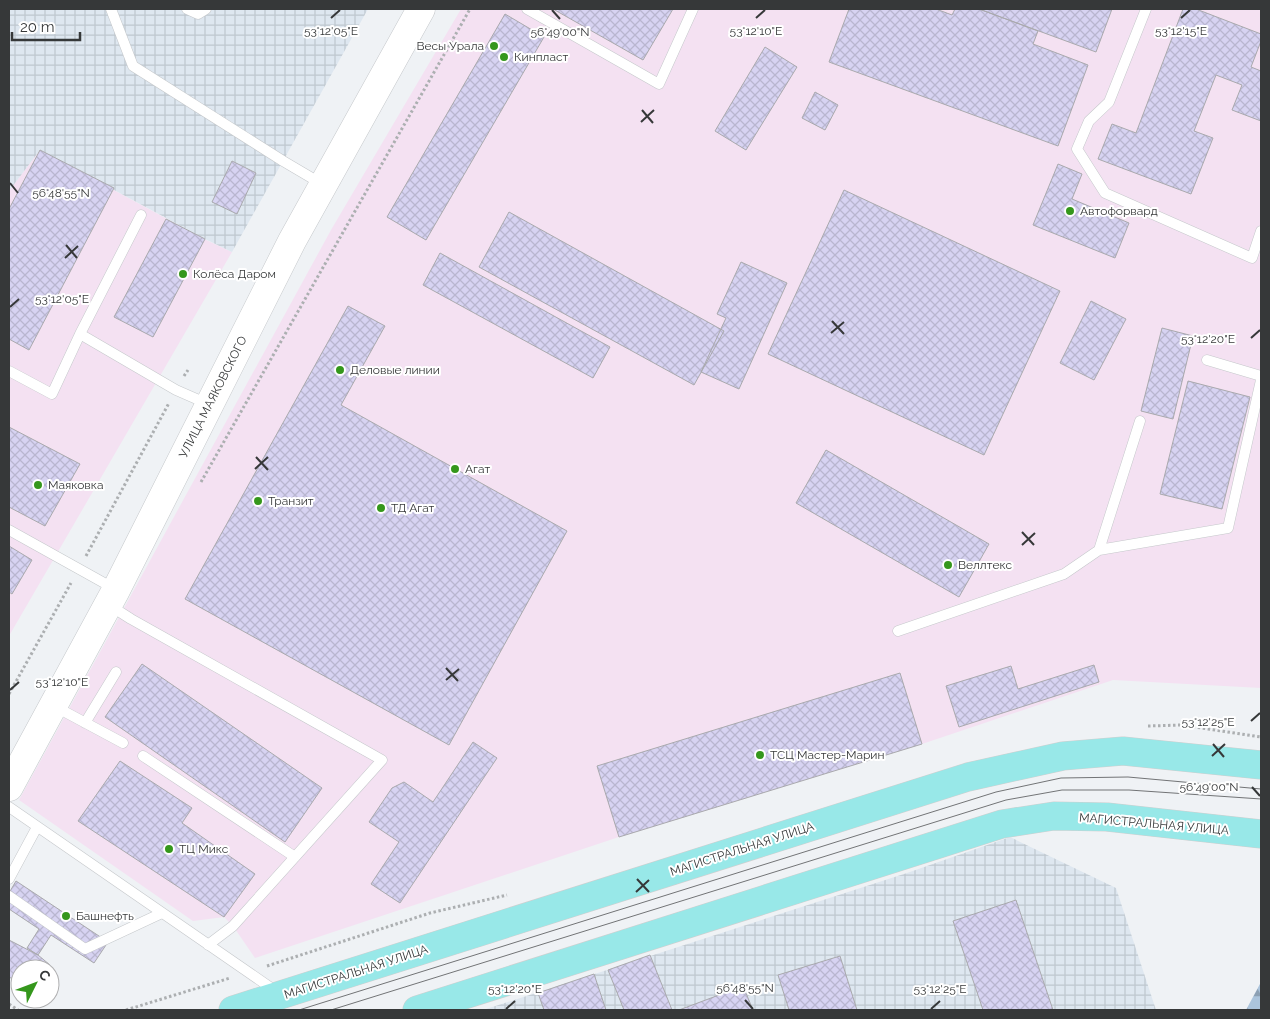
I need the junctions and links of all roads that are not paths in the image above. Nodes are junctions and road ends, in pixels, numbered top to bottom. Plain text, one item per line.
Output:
1 (111, 9) edge
2 (187, 9) edge
3 (206, 9) edge
4 (421, 9) edge
5 (527, 9) edge
6 (693, 9) edge
7 (1146, 9) edge
8 (323, 184) junction
9 (141, 215) dead end
10 (1261, 231) edge
11 (80, 334) junction
12 (1207, 360) dead end
13 (9, 371) edge
14 (1261, 376) edge
15 (1261, 380) edge
16 (209, 404) junction
17 (1140, 421) dead end
18 (9, 530) edge
19 (1099, 550) junction
20 (112, 597) junction
21 (898, 630) dead end
22 (116, 672) dead end
23 (53, 706) junction
24 (85, 723) junction
25 (123, 743) dead end
26 (142, 756) dead end
27 (1261, 765) edge
28 (9, 787) edge
29 (9, 807) edge
30 (37, 827) junction
31 (1260, 834) edge
32 (295, 857) junction
33 (9, 879) edge
34 (9, 896) edge
35 (162, 913) junction
36 (208, 945) junction
37 (282, 995) junction
38 (233, 1010) edge
39 (416, 1010) edge

1 - 8 lane
2 - 3 lane
4 - 8 main road, УЛИЦА МАЯКОВСКОГО
5 - 6 lane
7 - 10 lane
8 - 16 main road, УЛИЦА МАЯКОВСКОГО
9 - 11 lane
11 - 13 lane
11 - 16 lane
12 - 14 lane
15 - 19 lane
16 - 20 main road, УЛИЦА МАЯКОВСКОГО
17 - 19 lane
18 - 20 lane
19 - 21 lane
20 - 23 main road, УЛИЦА МАЯКОВСКОГО
20 - 32 lane
22 - 24 lane
23 - 24 lane
23 - 28 main road, УЛИЦА МАЯКОВСКОГО
24 - 25 lane
26 - 32 lane
27 - 37 main road, МАГИСТРАЛЬНАЯ УЛИЦА
29 - 30 lane
30 - 33 lane
30 - 35 lane
31 - 39 main road, МАГИСТРАЛЬНАЯ УЛИЦА
32 - 36 lane
34 - 35 lane
35 - 36 lane
36 - 37 lane
37 - 38 main road, МАГИСТРАЛЬНАЯ УЛИЦА

